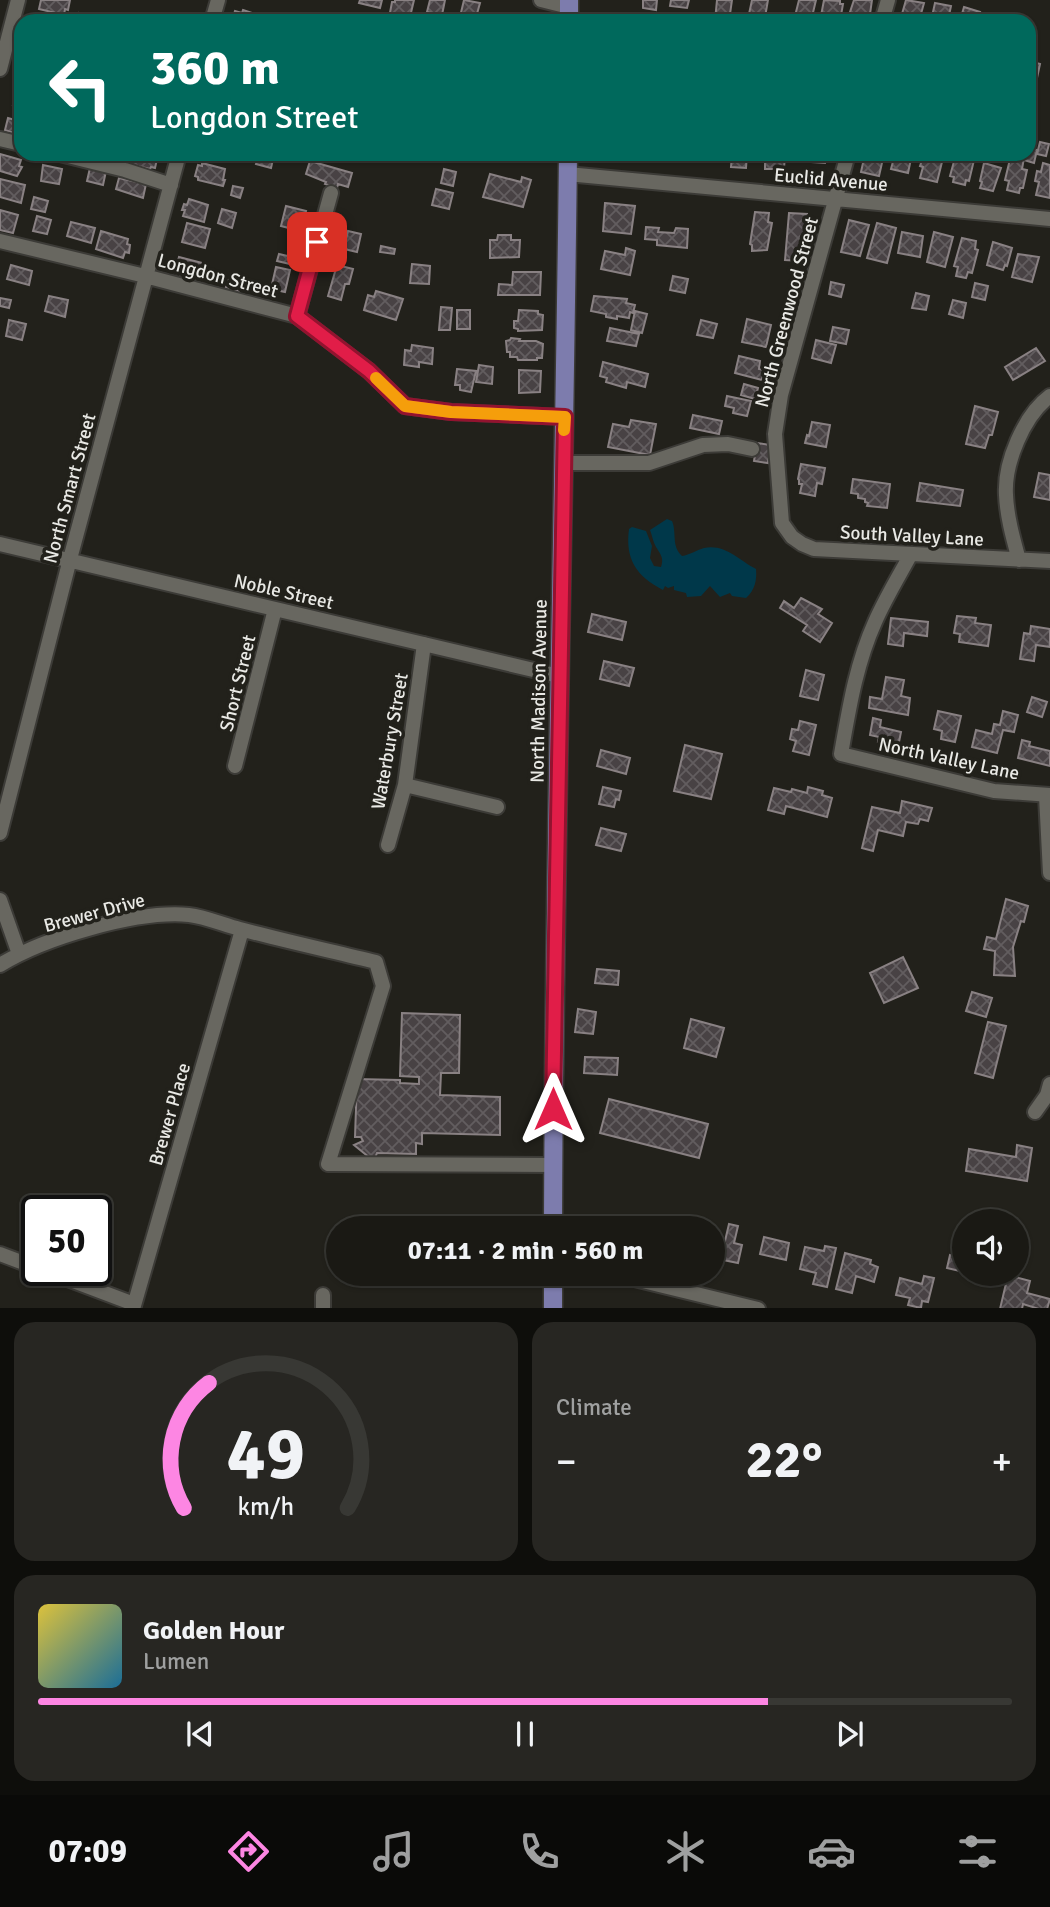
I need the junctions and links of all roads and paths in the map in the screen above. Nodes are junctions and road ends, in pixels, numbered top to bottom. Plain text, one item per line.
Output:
1 (541, 0) edge
2 (569, 9) edge
3 (14, 15) edge
4 (0, 69) edge
5 (89, 161) edge
6 (177, 161) edge
7 (568, 161) edge
8 (846, 161) edge
9 (568, 174) junction
10 (171, 185) junction
11 (331, 194) dead end
12 (837, 199) junction
13 (1050, 219) edge
14 (0, 241) edge
15 (145, 276) junction
16 (297, 316) junction
17 (1050, 396) edge
18 (565, 417) junction
19 (752, 449) dead end
20 (564, 463) junction
21 (782, 523) joint
22 (0, 544) edge
23 (911, 554) junction
24 (70, 559) junction
25 (1019, 560) junction
26 (1050, 561) edge
27 (275, 609) junction
28 (424, 644) junction
29 (559, 676) junction
30 (235, 766) dead end
31 (405, 785) junction
32 (1048, 796) edge
33 (497, 807) dead end
34 (0, 833) edge
35 (388, 845) dead end
36 (1050, 873) edge
37 (0, 900) edge
38 (242, 930) junction
39 (19, 954) junction
40 (0, 965) edge
41 (1050, 1084) edge
42 (1035, 1112) dead end
43 (553, 1165) junction
44 (553, 1216) edge
45 (0, 1254) edge
46 (21, 1262) edge
47 (84, 1286) edge
48 (552, 1286) edge
49 (665, 1286) edge
50 (133, 1306) edge
51 (553, 1308) edge
52 (758, 1308) edge

1 - 2 street
3 - 4 street
5 - 10 street
6 - 10 street, North Smart Street
7 - 9 main road, North Madison Avenue
8 - 12 street, North Greenwood Street
9 - 12 street, Euclid Avenue
9 - 18 main road, North Madison Avenue
10 - 15 street, North Smart Street
11 - 16 street
12 - 13 street, Euclid Avenue
12 - 21 street, North Greenwood Street
14 - 15 street, Longdon Street
15 - 16 street, Longdon Street
15 - 24 street, North Smart Street
16 - 18 street, Longdon Street
17 - 25 street
18 - 20 main road, North Madison Avenue
19 - 20 street
20 - 29 main road, North Madison Avenue
21 - 23 street, South Valley Lane
22 - 24 street, Noble Street
23 - 25 street, South Valley Lane
23 - 32 street, North Valley Lane
24 - 27 street, Noble Street
24 - 34 street, North Smart Street
25 - 26 street, South Valley Lane
27 - 28 street, Noble Street
27 - 30 street, Short Street
28 - 29 street, Noble Street
28 - 31 street, Waterbury Street
29 - 43 main road, North Madison Avenue
31 - 33 street
31 - 35 street, Waterbury Street
32 - 36 street
37 - 39 street
38 - 39 street, Brewer Drive
38 - 43 street, Brewer Drive
38 - 50 street, Brewer Place
39 - 40 street, Brewer Drive
41 - 42 street
43 - 44 main road, North Madison Avenue
45 - 46 street
47 - 50 street
48 - 51 main road
49 - 52 street

